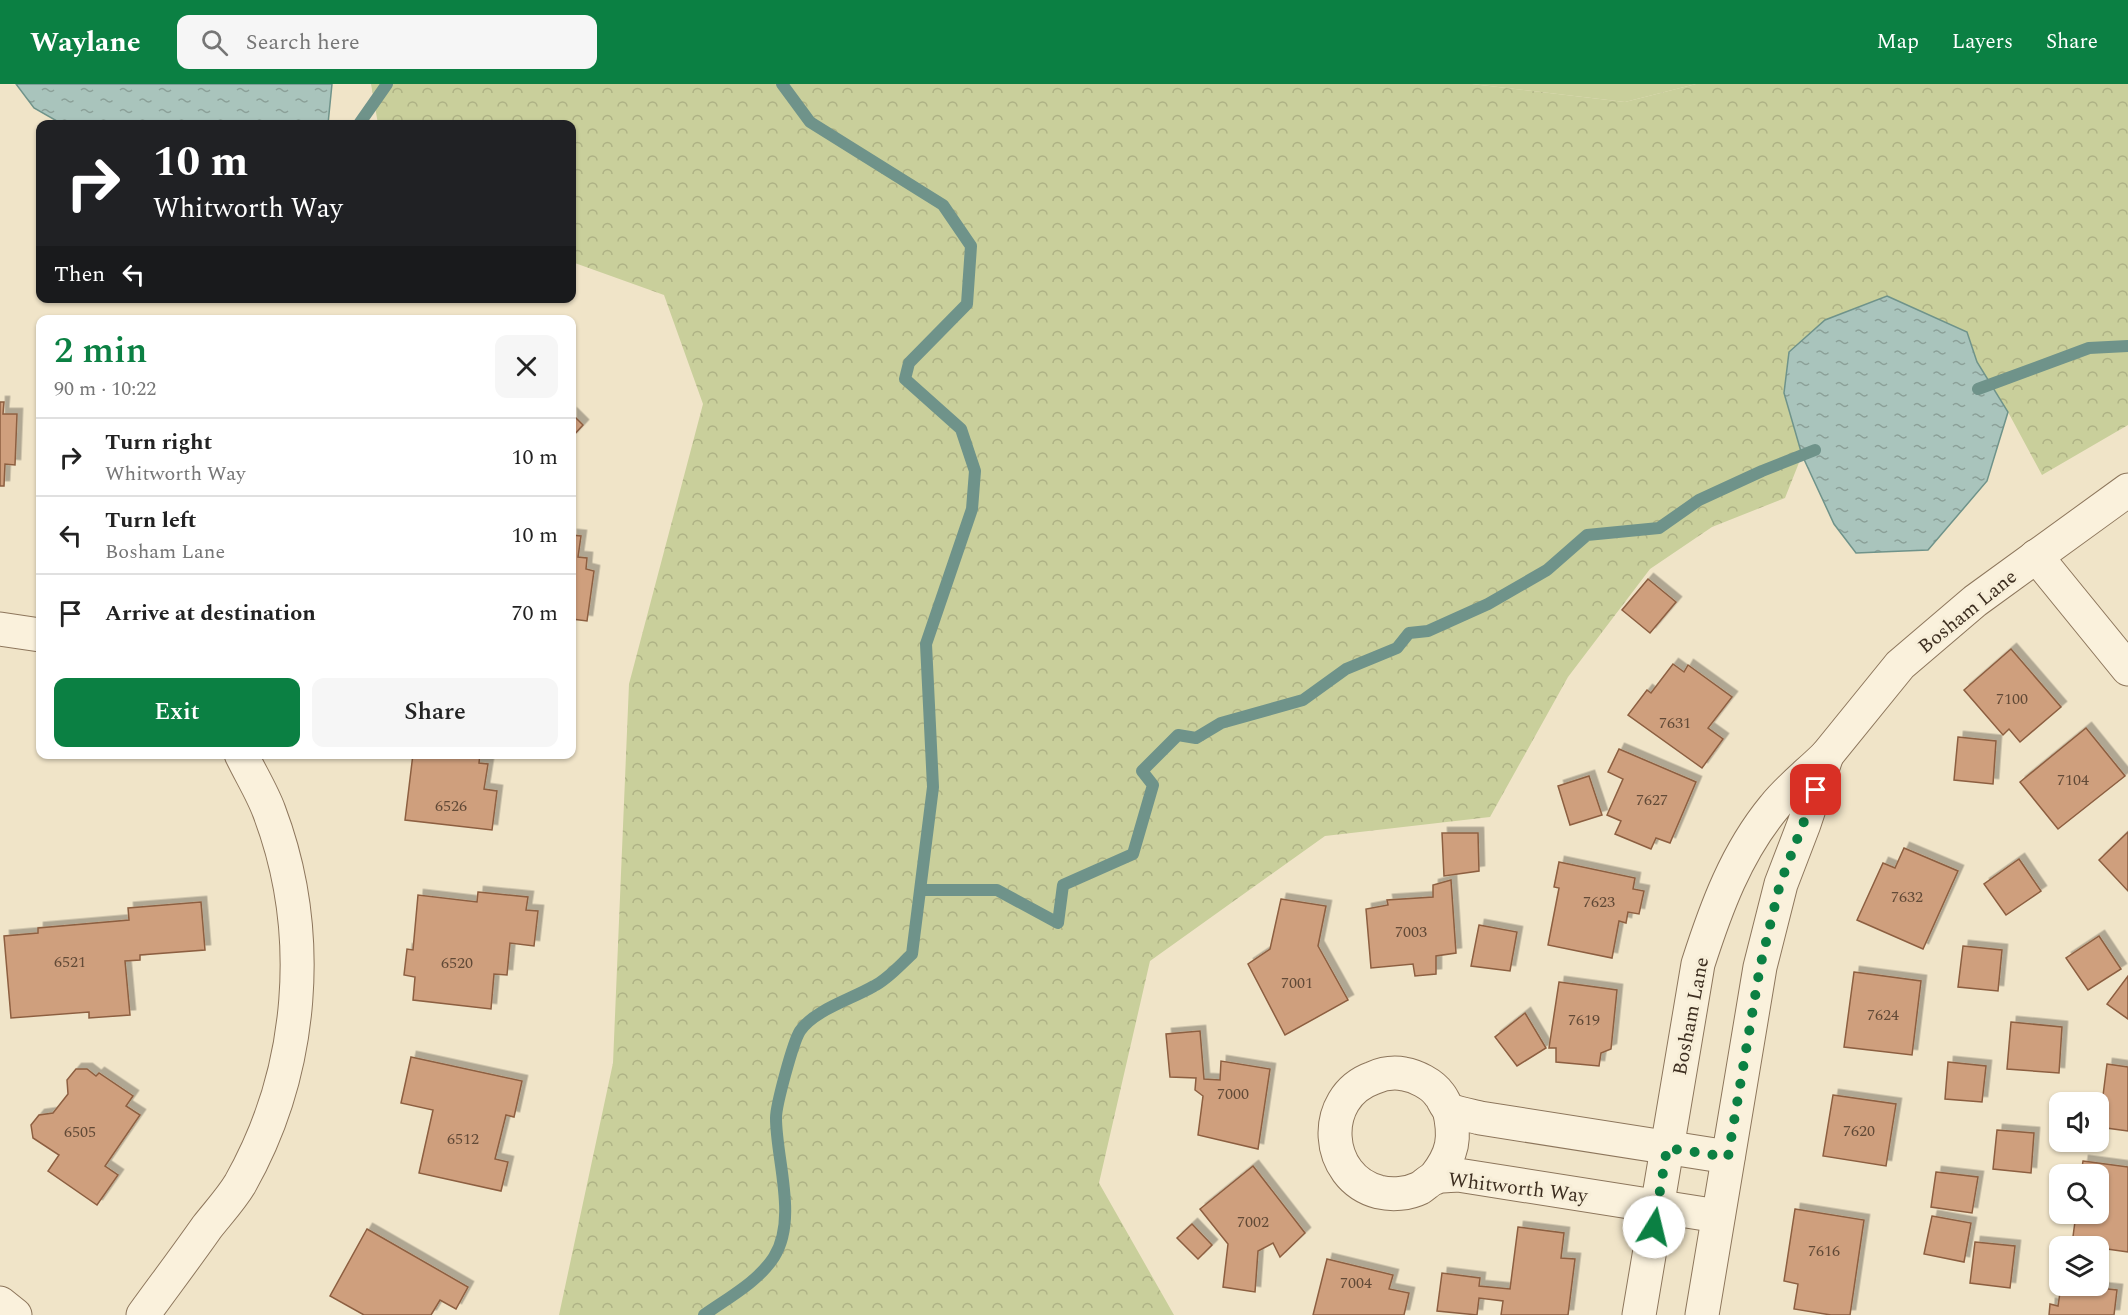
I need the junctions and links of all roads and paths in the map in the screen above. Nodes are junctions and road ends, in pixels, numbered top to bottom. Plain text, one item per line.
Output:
1 (2128, 490) edge
2 (2036, 556) junction
3 (0, 629) edge
4 (36, 634) edge
5 (2128, 669) edge
6 (1827, 755) junction
7 (244, 759) edge
8 (1449, 1109) junction
9 (1667, 1148) junction
10 (1728, 1157) junction
11 (1435, 1178) junction
12 (1658, 1207) junction
13 (1718, 1216) junction
14 (0, 1304) edge
15 (15, 1315) edge
16 (143, 1315) edge
17 (1639, 1315) edge
18 (1702, 1315) edge

1 - 2 street, Bosham Lane
2 - 5 street
2 - 6 street, Bosham Lane
3 - 4 street
6 - 9 street, Bosham Lane
6 - 10 street, Bosham Lane
7 - 16 street
8 - 9 street
8 - 11 street
8 - 11 street, Whitworth Way
9 - 10 street
9 - 12 street, Bosham Lane
10 - 13 street, Bosham Lane
11 - 12 street, Whitworth Way
12 - 13 street, Whitworth Way
12 - 17 street, Bosham Lane
13 - 18 street, Bosham Lane
14 - 15 street

